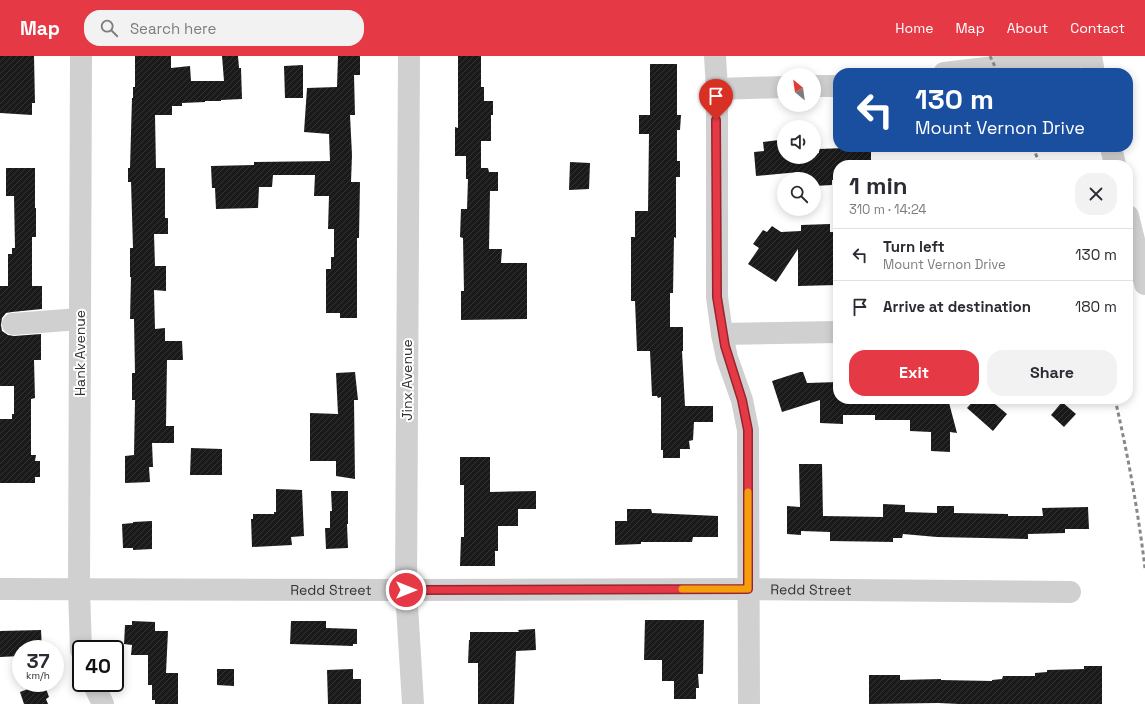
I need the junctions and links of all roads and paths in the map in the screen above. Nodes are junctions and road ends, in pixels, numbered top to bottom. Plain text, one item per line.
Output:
1 (81, 56) edge
2 (408, 56) edge
3 (715, 56) edge
4 (1086, 56) edge
5 (1090, 56) edge
6 (984, 68) edge
7 (1093, 68) edge
8 (821, 86) edge
9 (833, 86) edge
10 (777, 87) edge
11 (717, 89) junction
12 (1133, 236) edge
13 (1145, 284) edge
14 (80, 319) junction
15 (14, 324) dead end
16 (833, 332) edge
17 (722, 334) junction
18 (0, 589) edge
19 (79, 589) junction
20 (748, 589) junction
21 (406, 590) junction
22 (1070, 592) dead end
23 (81, 640) edge
24 (97, 692) edge
25 (103, 704) edge
26 (413, 704) edge
27 (749, 704) edge

1 - 14 street, Hank Avenue
2 - 21 street, Jinx Avenue
3 - 11 street
4 - 6 street
5 - 7 street
8 - 9 street
10 - 11 street
11 - 17 street
12 - 13 street
14 - 15 street
14 - 19 street, Hank Avenue
16 - 17 street
17 - 20 street
18 - 19 street, Redd Street
19 - 21 street, Redd Street
19 - 23 street, Hank Avenue
20 - 21 street, Redd Street
20 - 22 street, Redd Street
20 - 27 street
21 - 26 street, Jinx Avenue
24 - 25 street

